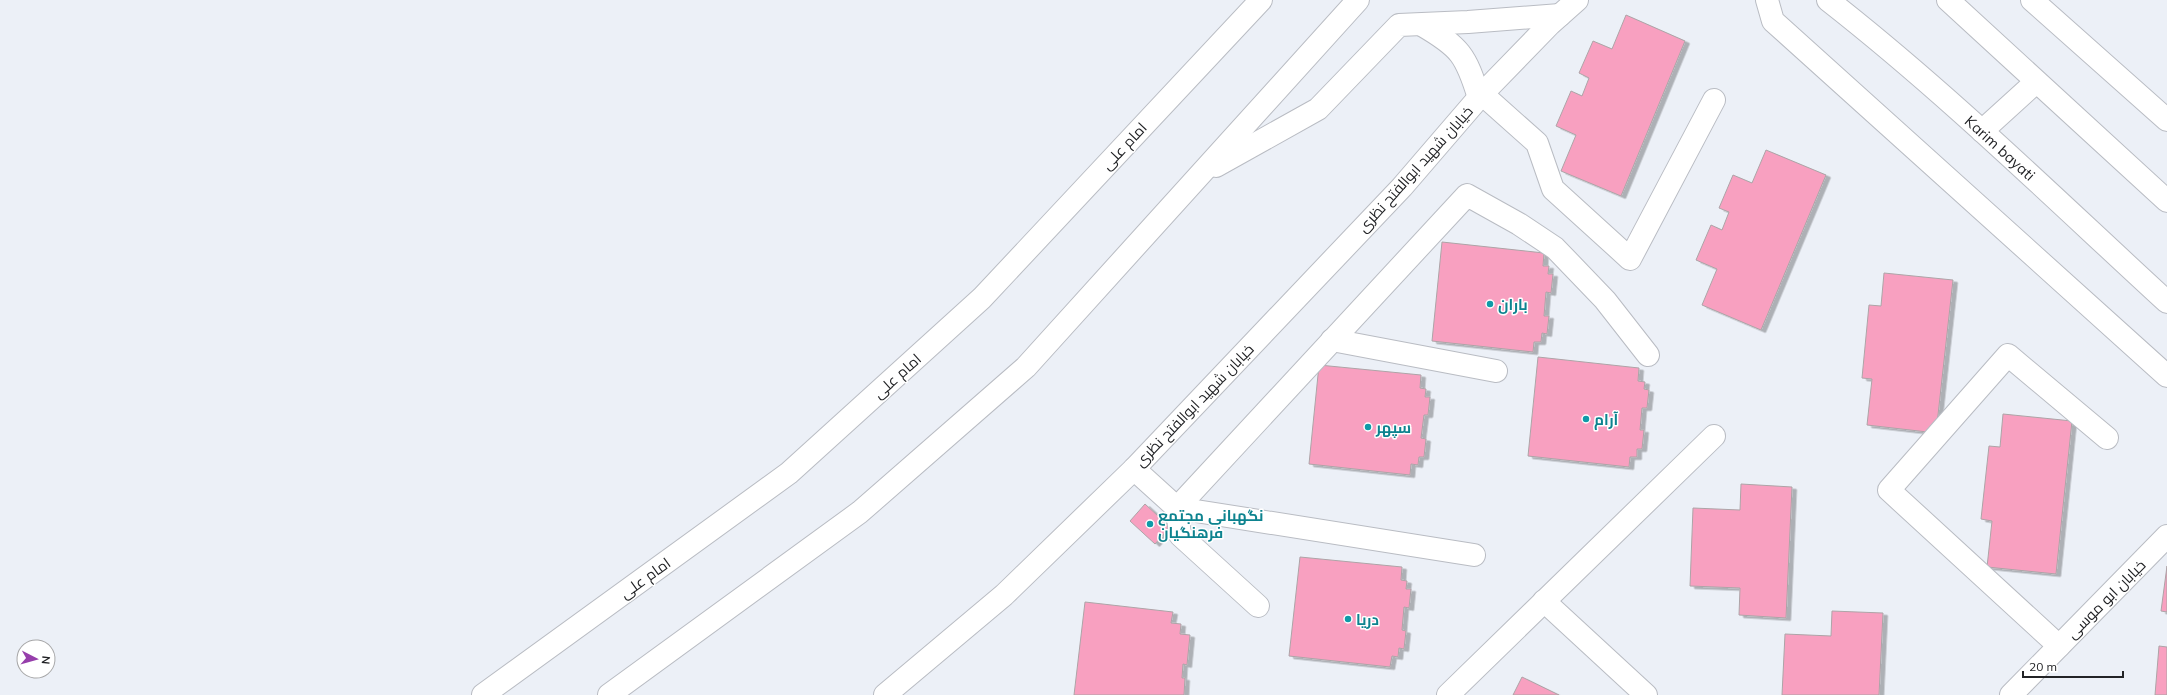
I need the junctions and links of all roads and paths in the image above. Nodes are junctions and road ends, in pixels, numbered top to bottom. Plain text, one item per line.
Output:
1 (1261, 0) edge
2 (1358, 0) edge
3 (1577, 0) edge
4 (1767, 0) edge
5 (1828, 0) edge
6 (1948, 0) edge
7 (2032, 0) edge
8 (1560, 15) junction
9 (1422, 25) junction
10 (2036, 82) junction
11 (1480, 96) junction
12 (1714, 100) dead end
13 (2167, 120) edge
14 (1982, 132) junction
15 (1197, 176) junction
16 (2167, 201) edge
17 (2167, 302) edge
18 (1332, 340) junction
19 (1648, 355) dead end
20 (1496, 371) dead end
21 (2167, 376) edge
22 (1714, 436) dead end
23 (2107, 438) dead end
24 (1134, 469) junction
25 (1177, 508) junction
26 (2167, 536) edge
27 (1474, 555) dead end
28 (1544, 601) junction
29 (1258, 606) dead end
30 (2059, 646) junction
31 (483, 695) edge
32 (609, 695) edge
33 (884, 695) edge
34 (1448, 695) edge
35 (1646, 695) edge
36 (2011, 695) edge

1 - 31 street, امام علی
2 - 15 street
3 - 8 street, خیابان شهید ابوالفتح نظری
4 - 21 street
5 - 14 street, Karim bayati
6 - 10 street
7 - 13 street
8 - 9 street
8 - 11 street, خیابان شهید ابوالفتح نظری
9 - 11 street
9 - 15 street
10 - 14 street
10 - 16 street
11 - 12 street
11 - 24 street, خیابان شهید ابوالفتح نظری
14 - 17 street, Karim bayati
15 - 32 street
18 - 19 street
18 - 20 street
18 - 25 street
22 - 28 street
23 - 30 street
24 - 25 street
24 - 33 street, خیابان شهید ابوالفتح نظری
25 - 27 street
25 - 29 street
26 - 30 street, خیابان ابو موسی
28 - 34 street
28 - 35 street
30 - 36 street, خیابان ابو موسی

